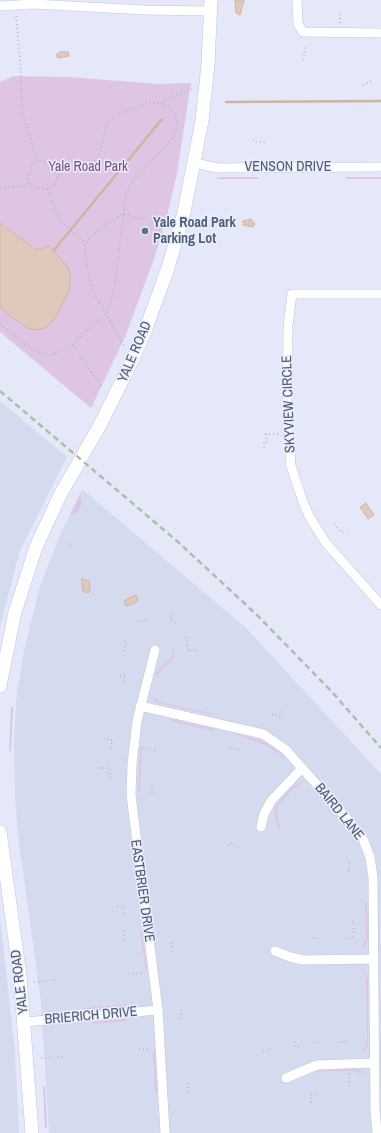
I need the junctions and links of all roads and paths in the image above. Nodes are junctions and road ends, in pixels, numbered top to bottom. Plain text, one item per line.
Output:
1 (296, 0) edge
2 (15, 2) edge
3 (0, 6) edge
4 (211, 6) edge
5 (340, 11) dead end
6 (16, 16) dead end
7 (340, 24) dead end
8 (381, 33) edge
9 (306, 47) dead end
10 (304, 60) dead end
11 (373, 80) dead end
12 (363, 85) dead end
13 (192, 89) dead end
14 (163, 104) junction
15 (253, 139) dead end
16 (266, 142) dead end
17 (37, 160) junction
18 (195, 163) junction
19 (381, 167) edge
20 (60, 172) junction
21 (29, 184) junction
22 (0, 188) edge
23 (48, 189) junction
24 (122, 214) junction
25 (146, 220) dead end
26 (86, 243) junction
27 (381, 294) edge
28 (106, 314) junction
29 (0, 324) edge
30 (73, 344) junction
31 (124, 344) dead end
32 (104, 387) dead end
33 (278, 434) dead end
34 (264, 448) dead end
35 (334, 524) dead end
36 (347, 532) dead end
37 (67, 544) dead end
38 (74, 547) dead end
39 (381, 605) edge
40 (174, 614) dead end
41 (148, 619) dead end
42 (138, 622) dead end
43 (176, 624) dead end
44 (186, 637) dead end
45 (124, 641) dead end
46 (155, 650) dead end
47 (198, 650) dead end
48 (124, 651) dead end
49 (120, 676) dead end
50 (123, 682) dead end
51 (0, 686) edge
52 (140, 706) junction
53 (283, 710) dead end
54 (272, 714) dead end
55 (107, 739) dead end
56 (140, 747) dead end
57 (230, 748) dead end
58 (111, 749) dead end
59 (156, 749) dead end
60 (240, 752) dead end
61 (99, 768) dead end
62 (302, 768) junction
63 (110, 780) dead end
64 (152, 786) dead end
65 (152, 795) dead end
66 (261, 827) dead end
67 (0, 832) edge
68 (228, 846) dead end
69 (238, 848) dead end
70 (349, 861) dead end
71 (348, 871) dead end
72 (117, 907) dead end
73 (124, 916) dead end
74 (352, 922) dead end
75 (123, 931) dead end
76 (318, 935) dead end
77 (313, 938) dead end
78 (345, 939) dead end
79 (125, 942) dead end
80 (172, 943) dead end
81 (276, 951) dead end
82 (174, 952) dead end
83 (374, 960) junction
84 (147, 971) dead end
85 (128, 974) dead end
86 (56, 980) dead end
87 (34, 982) dead end
88 (158, 1010) junction
89 (181, 1010) dead end
90 (183, 1019) dead end
91 (24, 1022) junction
92 (347, 1039) dead end
93 (294, 1042) dead end
94 (319, 1042) dead end
95 (338, 1042) dead end
96 (312, 1043) dead end
97 (301, 1046) dead end
98 (154, 1048) dead end
99 (272, 1048) dead end
100 (139, 1049) dead end
101 (262, 1051) dead end
102 (62, 1057) dead end
103 (41, 1058) dead end
104 (374, 1063) junction
105 (349, 1072) dead end
106 (286, 1078) dead end
107 (188, 1083) dead end
108 (350, 1089) dead end
109 (318, 1092) dead end
110 (188, 1094) dead end
111 (311, 1103) dead end
112 (32, 1133) edge
113 (165, 1133) edge
114 (377, 1133) edge

1 - 8 street
2 - 3 street
2 - 4 street
4 - 18 main road, YALE ROAD
5 - 7 path
6 - 17 path
9 - 10 path
11 - 12 path
13 - 14 path
14 - 20 path
14 - 24 path
15 - 16 path
17 - 20 path
17 - 21 path
18 - 19 street, VENSON DRIVE
18 - 51 main road, YALE ROAD
20 - 23 path
21 - 22 path
21 - 23 path
23 - 26 path
24 - 25 path
24 - 26 path
24 - 28 path
26 - 28 path
27 - 39 street, SKYVIEW CIRCLE
28 - 30 path
28 - 31 path
29 - 30 path
30 - 32 path
33 - 34 path
35 - 36 path
37 - 38 path
40 - 43 path
41 - 42 path
44 - 47 path
45 - 48 path
46 - 52 street, EASTBRIER DRIVE
49 - 50 path
52 - 62 street, BAIRD LANE
52 - 88 street, EASTBRIER DRIVE
53 - 54 path
55 - 58 path
56 - 59 path
57 - 60 path
61 - 63 path
62 - 66 street
62 - 83 street, BAIRD LANE
64 - 65 path
67 - 91 main road, YALE ROAD
68 - 69 path
70 - 71 path
72 - 73 path
74 - 78 path
75 - 79 path
76 - 77 path
80 - 82 path
81 - 83 street
83 - 104 street, BAIRD LANE
84 - 85 path
86 - 87 path
88 - 91 street, BRIERICH DRIVE
88 - 113 street, EASTBRIER DRIVE
89 - 90 path
91 - 112 main road, YALE ROAD
92 - 95 path
93 - 97 path
94 - 96 path
98 - 100 path
99 - 101 path
102 - 103 path
104 - 106 street
104 - 114 street, BAIRD LANE
105 - 108 path
107 - 110 path
109 - 111 path

